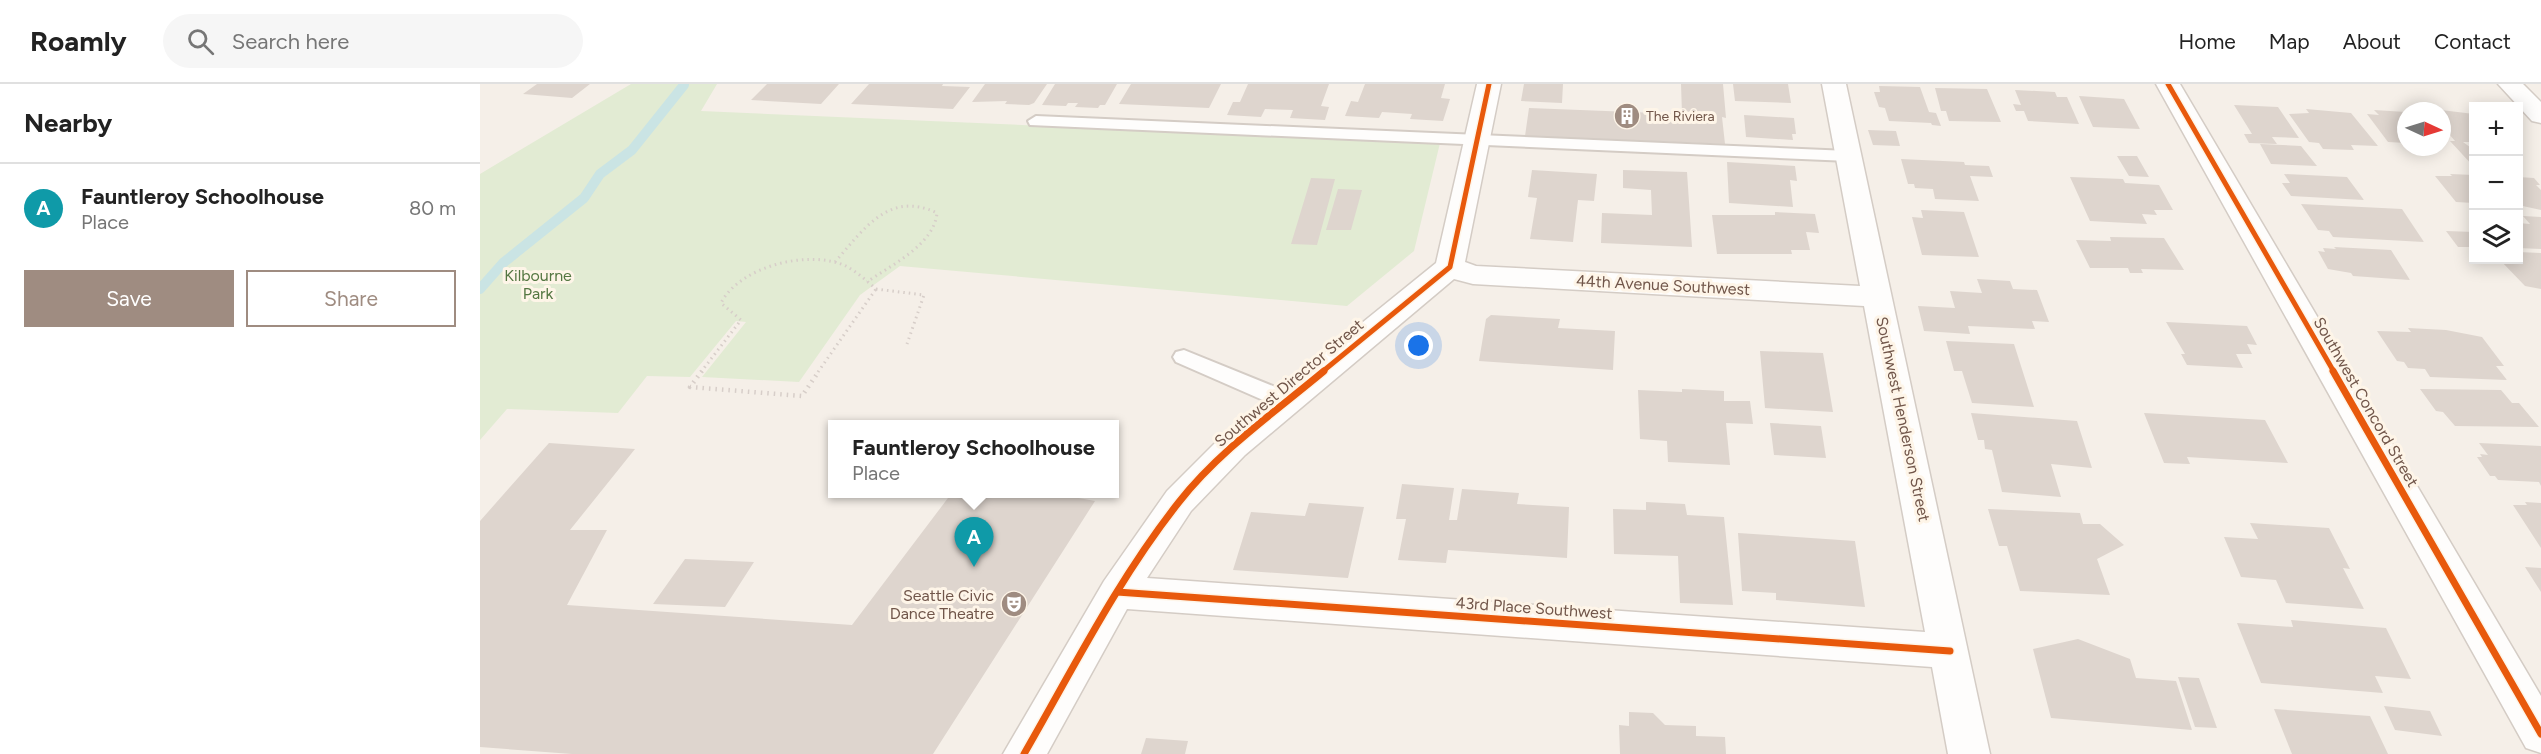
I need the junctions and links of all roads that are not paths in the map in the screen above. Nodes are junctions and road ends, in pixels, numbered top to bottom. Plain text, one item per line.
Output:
1 (1488, 84) edge
2 (1834, 84) edge
3 (2168, 84) edge
4 (2510, 84) edge
5 (2541, 116) edge
6 (1036, 121) dead end
7 (1476, 140) junction
8 (1849, 156) junction
9 (1450, 267) junction
10 (1878, 297) junction
11 (1185, 357) dead end
12 (1287, 401) junction
13 (1117, 592) junction
14 (1950, 651) junction
15 (2541, 734) edge
16 (1024, 754) edge
17 (1969, 754) edge

1 - 7 street
2 - 8 street, Southwest Henderson Street
3 - 15 street, Southwest Concord Street
4 - 5 street
6 - 7 lane
7 - 8 lane
7 - 9 street
8 - 10 street, Southwest Henderson Street
9 - 10 street, 44th Avenue Southwest
9 - 12 street, Southwest Director Street
10 - 14 street, Southwest Henderson Street
11 - 12 lane
12 - 13 street, Southwest Director Street
13 - 14 street, 43rd Place Southwest
13 - 16 street, Southwest Director Street
14 - 17 street, Southwest Henderson Street

